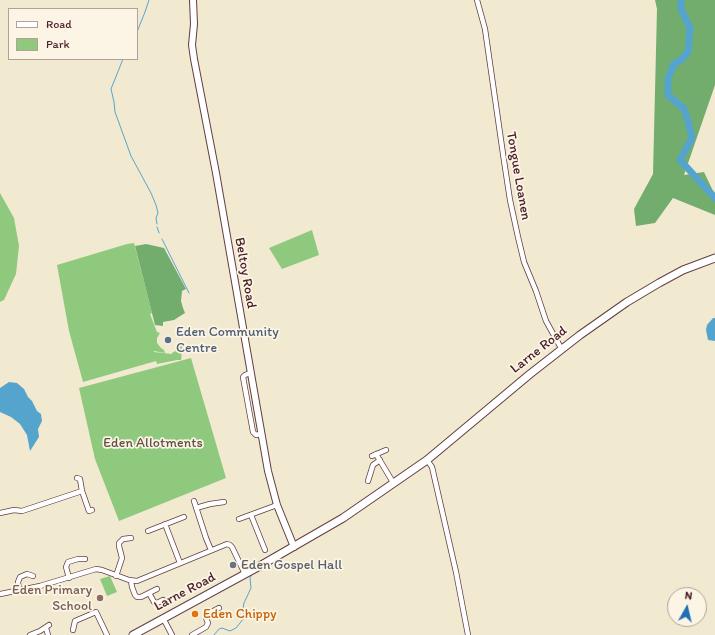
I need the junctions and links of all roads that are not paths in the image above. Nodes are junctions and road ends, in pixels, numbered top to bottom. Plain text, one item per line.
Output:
1 (193, 0) edge
2 (477, 0) edge
3 (715, 258) edge
4 (561, 348) junction
5 (386, 450) dead end
6 (380, 460) junction
7 (427, 460) junction
8 (80, 478) dead end
9 (368, 481) dead end
10 (394, 484) junction
11 (82, 491) junction
12 (194, 501) dead end
13 (224, 502) dead end
14 (277, 505) junction
15 (196, 508) junction
16 (89, 511) dead end
17 (0, 513) edge
18 (251, 515) junction
19 (184, 517) dead end
20 (239, 519) dead end
21 (165, 524) junction
22 (148, 531) dead end
23 (131, 538) dead end
24 (294, 547) junction
25 (211, 550) junction
26 (265, 550) dead end
27 (85, 559) dead end
28 (180, 563) junction
29 (245, 574) junction
30 (33, 576) dead end
31 (116, 576) junction
32 (69, 578) junction
33 (131, 581) junction
34 (157, 590) dead end
35 (19, 591) junction
36 (149, 593) junction
37 (0, 594) edge
38 (163, 600) dead end
39 (219, 608) dead end
40 (163, 618) junction
41 (73, 630) dead end
42 (30, 635) edge
43 (48, 635) edge
44 (107, 635) edge
45 (133, 635) edge
46 (172, 635) edge
47 (192, 635) edge
48 (468, 635) edge

1 - 14 main road, Beltoy Road
2 - 4 street, Tongue Loanen
3 - 4 main road, Larne Road
4 - 7 main road, Larne Road
5 - 6 street
6 - 9 street
6 - 10 street
7 - 10 main road, Larne Road
7 - 48 street
8 - 11 street
10 - 24 main road, Larne Road
11 - 16 street
11 - 17 street
12 - 15 street
13 - 15 street
14 - 18 street
14 - 24 main road, Beltoy Road
15 - 25 street
18 - 20 street
18 - 26 street
19 - 21 street
21 - 22 street
21 - 28 street
23 - 31 street
24 - 29 main road, Larne Road
25 - 28 street
25 - 29 street
27 - 32 street
28 - 33 street
29 - 40 main road, Larne Road
30 - 35 street
31 - 32 street
31 - 33 street
32 - 35 street
33 - 36 street
34 - 36 street
35 - 37 street
36 - 38 street
39 - 47 street
40 - 45 main road, Larne Road
40 - 46 street
41 - 44 street
42 - 43 street

